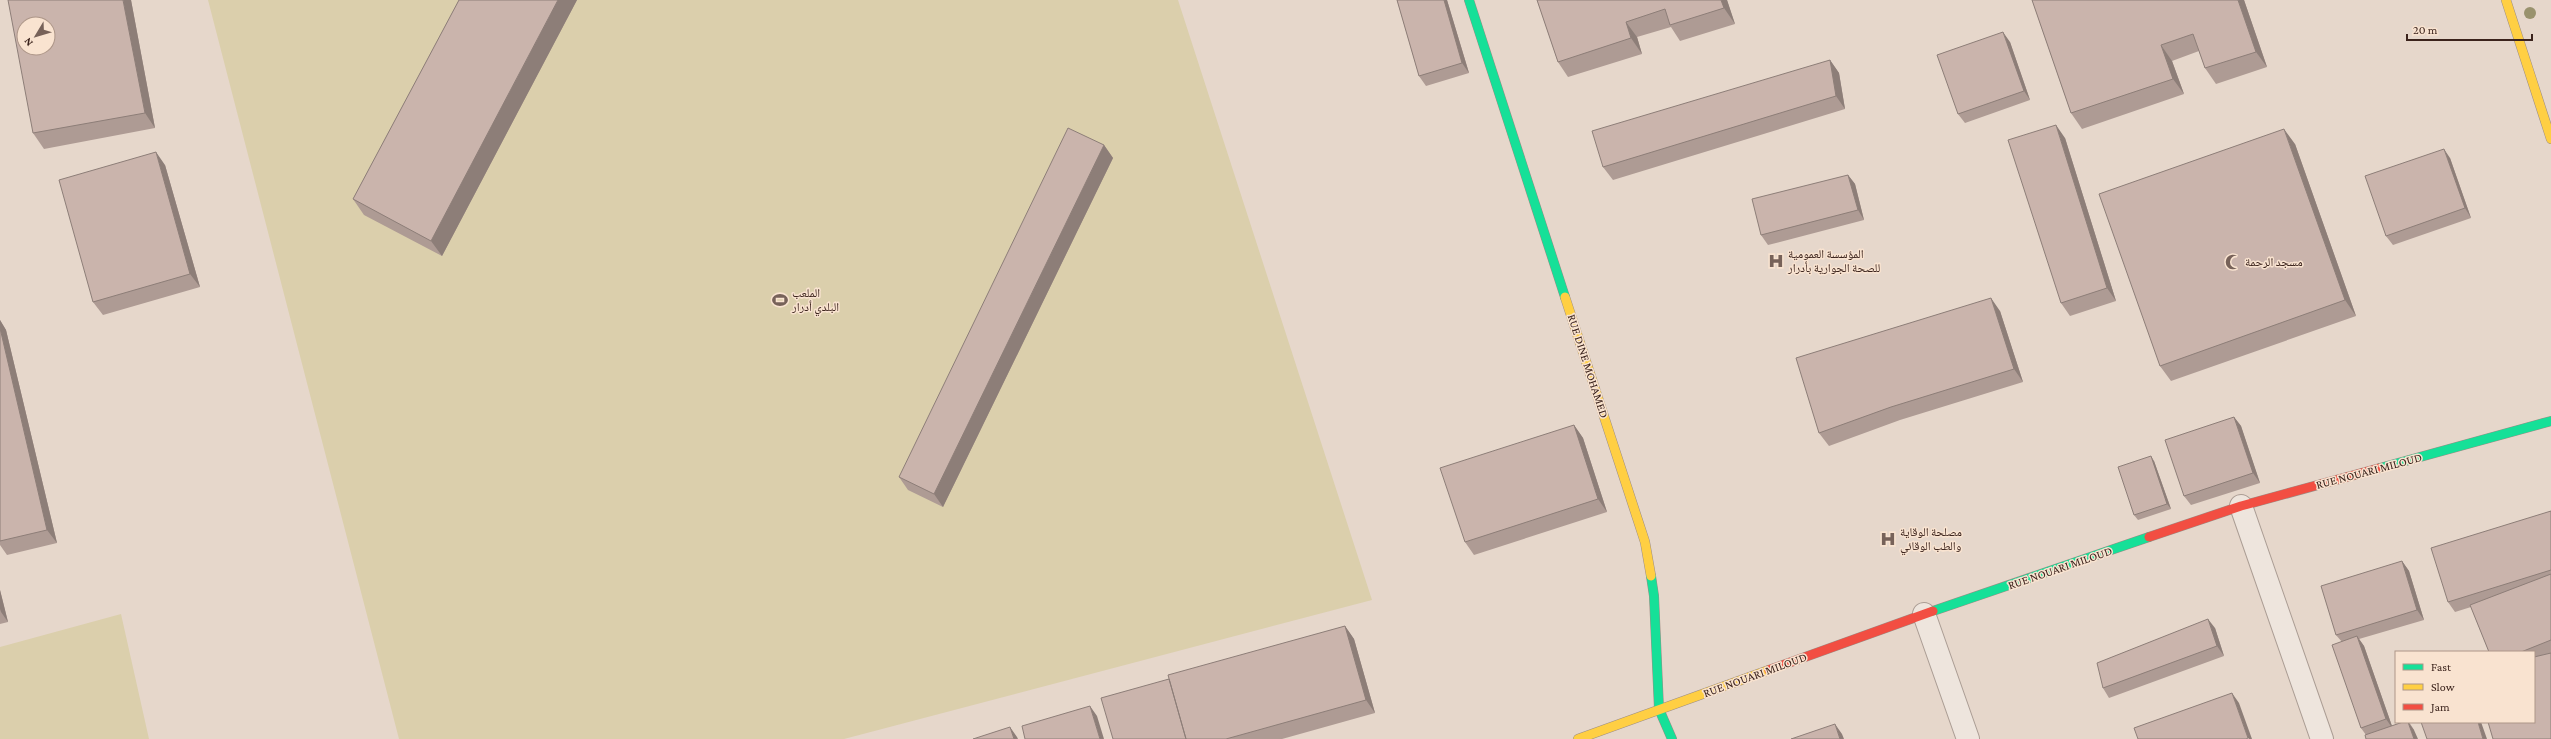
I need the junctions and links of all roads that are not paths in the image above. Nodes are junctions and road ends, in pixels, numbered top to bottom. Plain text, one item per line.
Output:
1 (1469, 0) edge
2 (2506, 0) edge
3 (2551, 139) edge
4 (2551, 421) edge
5 (2241, 506) junction
6 (1924, 614) junction
7 (1659, 709) junction
8 (1578, 739) edge
9 (1672, 739) edge
10 (1968, 739) edge
11 (2322, 739) edge

1 - 7 street, RUE DINE MOHAMED
2 - 3 street
4 - 5 street, RUE NOUARI MILOUD
5 - 6 street, RUE NOUARI MILOUD
5 - 11 street
6 - 7 street, RUE NOUARI MILOUD
6 - 10 street
7 - 8 street, RUE NOUARI MILOUD
7 - 9 street, RUE DINE MOHAMED

